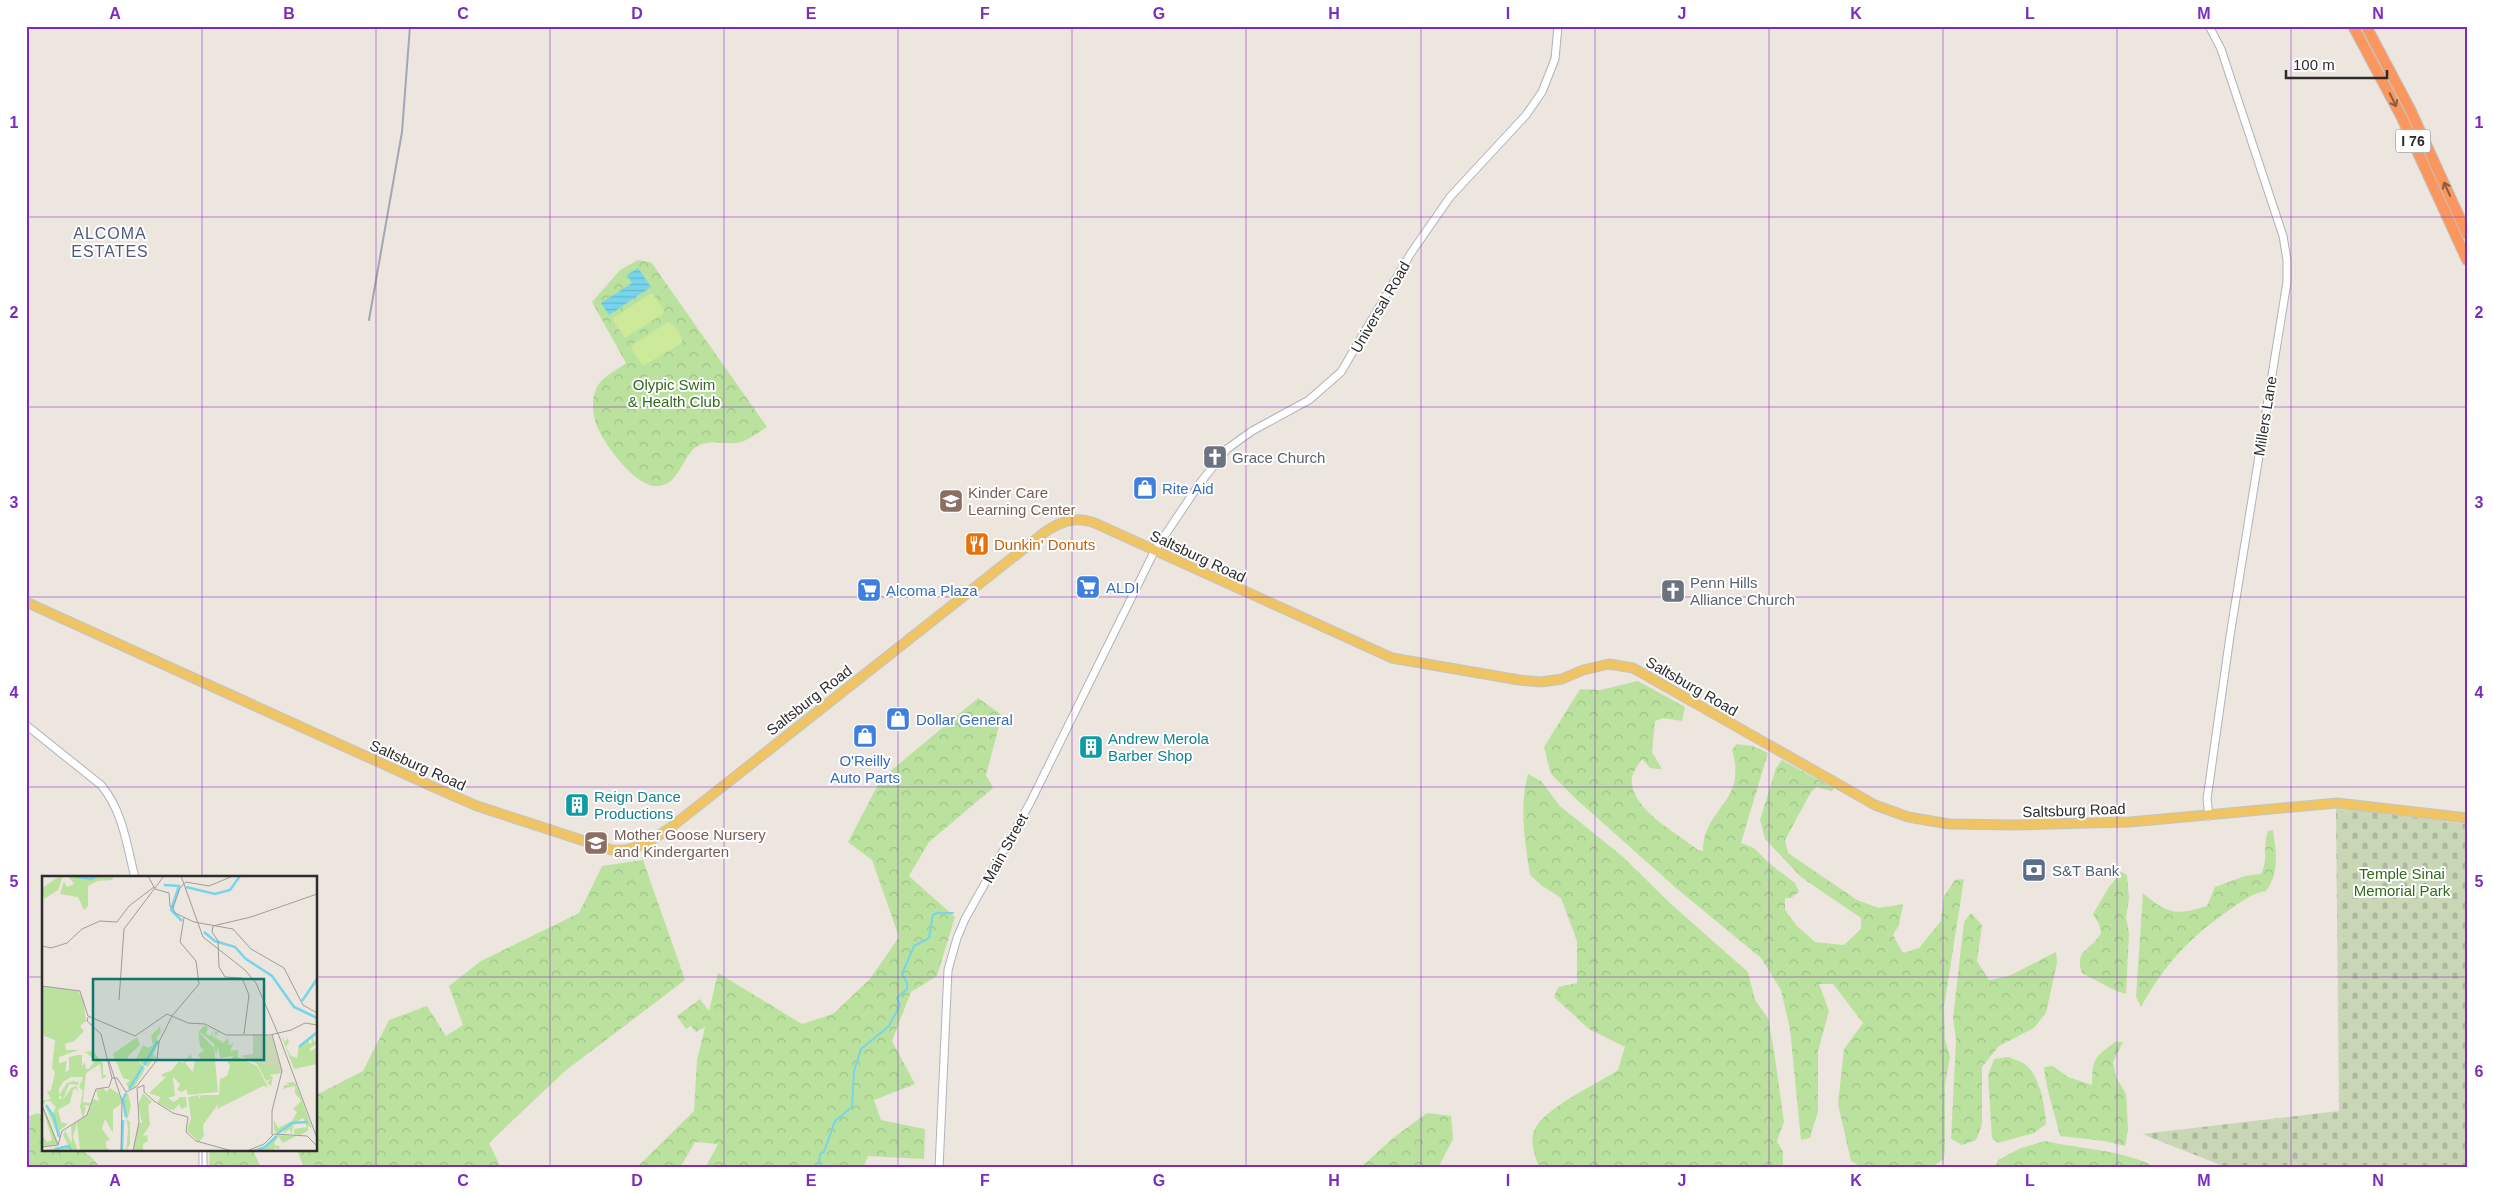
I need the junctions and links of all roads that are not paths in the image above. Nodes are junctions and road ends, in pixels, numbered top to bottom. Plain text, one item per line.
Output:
1 (1558, 26) edge
2 (2209, 26) edge
3 (2354, 26) edge
4 (2366, 26) edge
5 (2467, 234) edge
6 (2467, 260) edge
7 (1155, 550) junction
8 (26, 602) edge
9 (26, 725) edge
10 (2208, 816) junction
11 (2467, 818) edge
12 (134, 876) edge
13 (203, 1152) edge
14 (203, 1168) edge
15 (939, 1168) edge

1 - 7 street, Universal Road
2 - 10 street, Millers Lane
3 -> 6 highway, I 76
5 -> 4 highway, I 76
7 - 8 main road, Saltsburg Road
7 - 10 main road, Saltsburg Road
7 - 15 street, Main Street
9 - 12 street
10 - 11 main road, Saltsburg Road
13 - 14 street

